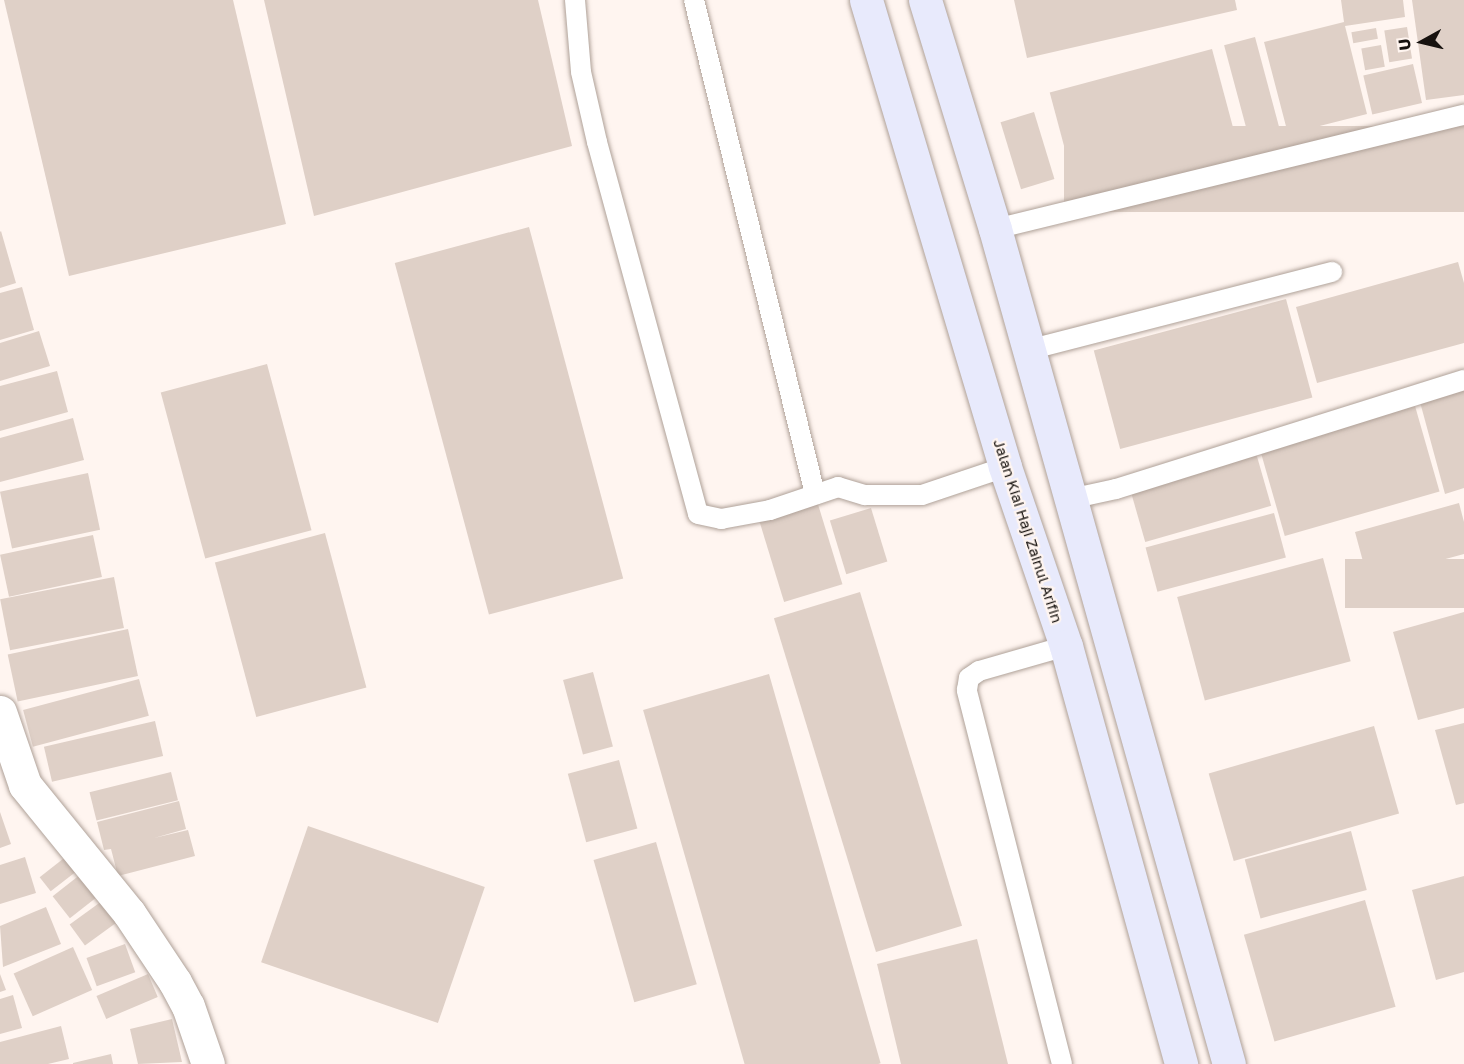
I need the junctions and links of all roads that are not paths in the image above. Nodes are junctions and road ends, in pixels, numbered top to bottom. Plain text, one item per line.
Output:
1 (575, 0) edge
2 (694, 0) edge
3 (866, 0) edge
4 (925, 0) edge
5 (1464, 115) edge
6 (995, 229) junction
7 (1332, 272) dead end
8 (1028, 350) junction
9 (1464, 380) edge
10 (1005, 467) junction
11 (815, 494) junction
12 (1070, 499) junction
13 (1066, 646) junction
14 (0, 712) edge
15 (13, 789) edge
16 (208, 1064) edge
17 (1062, 1064) edge
18 (1181, 1064) edge
19 (1229, 1064) edge

1 - 11 lane
2 - 11 lane
3 - 10 main road, Jalan Kiai Haji Zainul Arifin
4 - 6 main road
5 - 6 lane
6 - 8 main road
7 - 8 lane
8 - 12 main road
9 - 12 lane
10 - 11 lane
10 - 13 main road, Jalan Kiai Haji Zainul Arifin
12 - 19 main road
13 - 17 lane
13 - 18 main road, Jalan Kiai Haji Zainul Arifin
14 - 15 street
15 - 16 street

